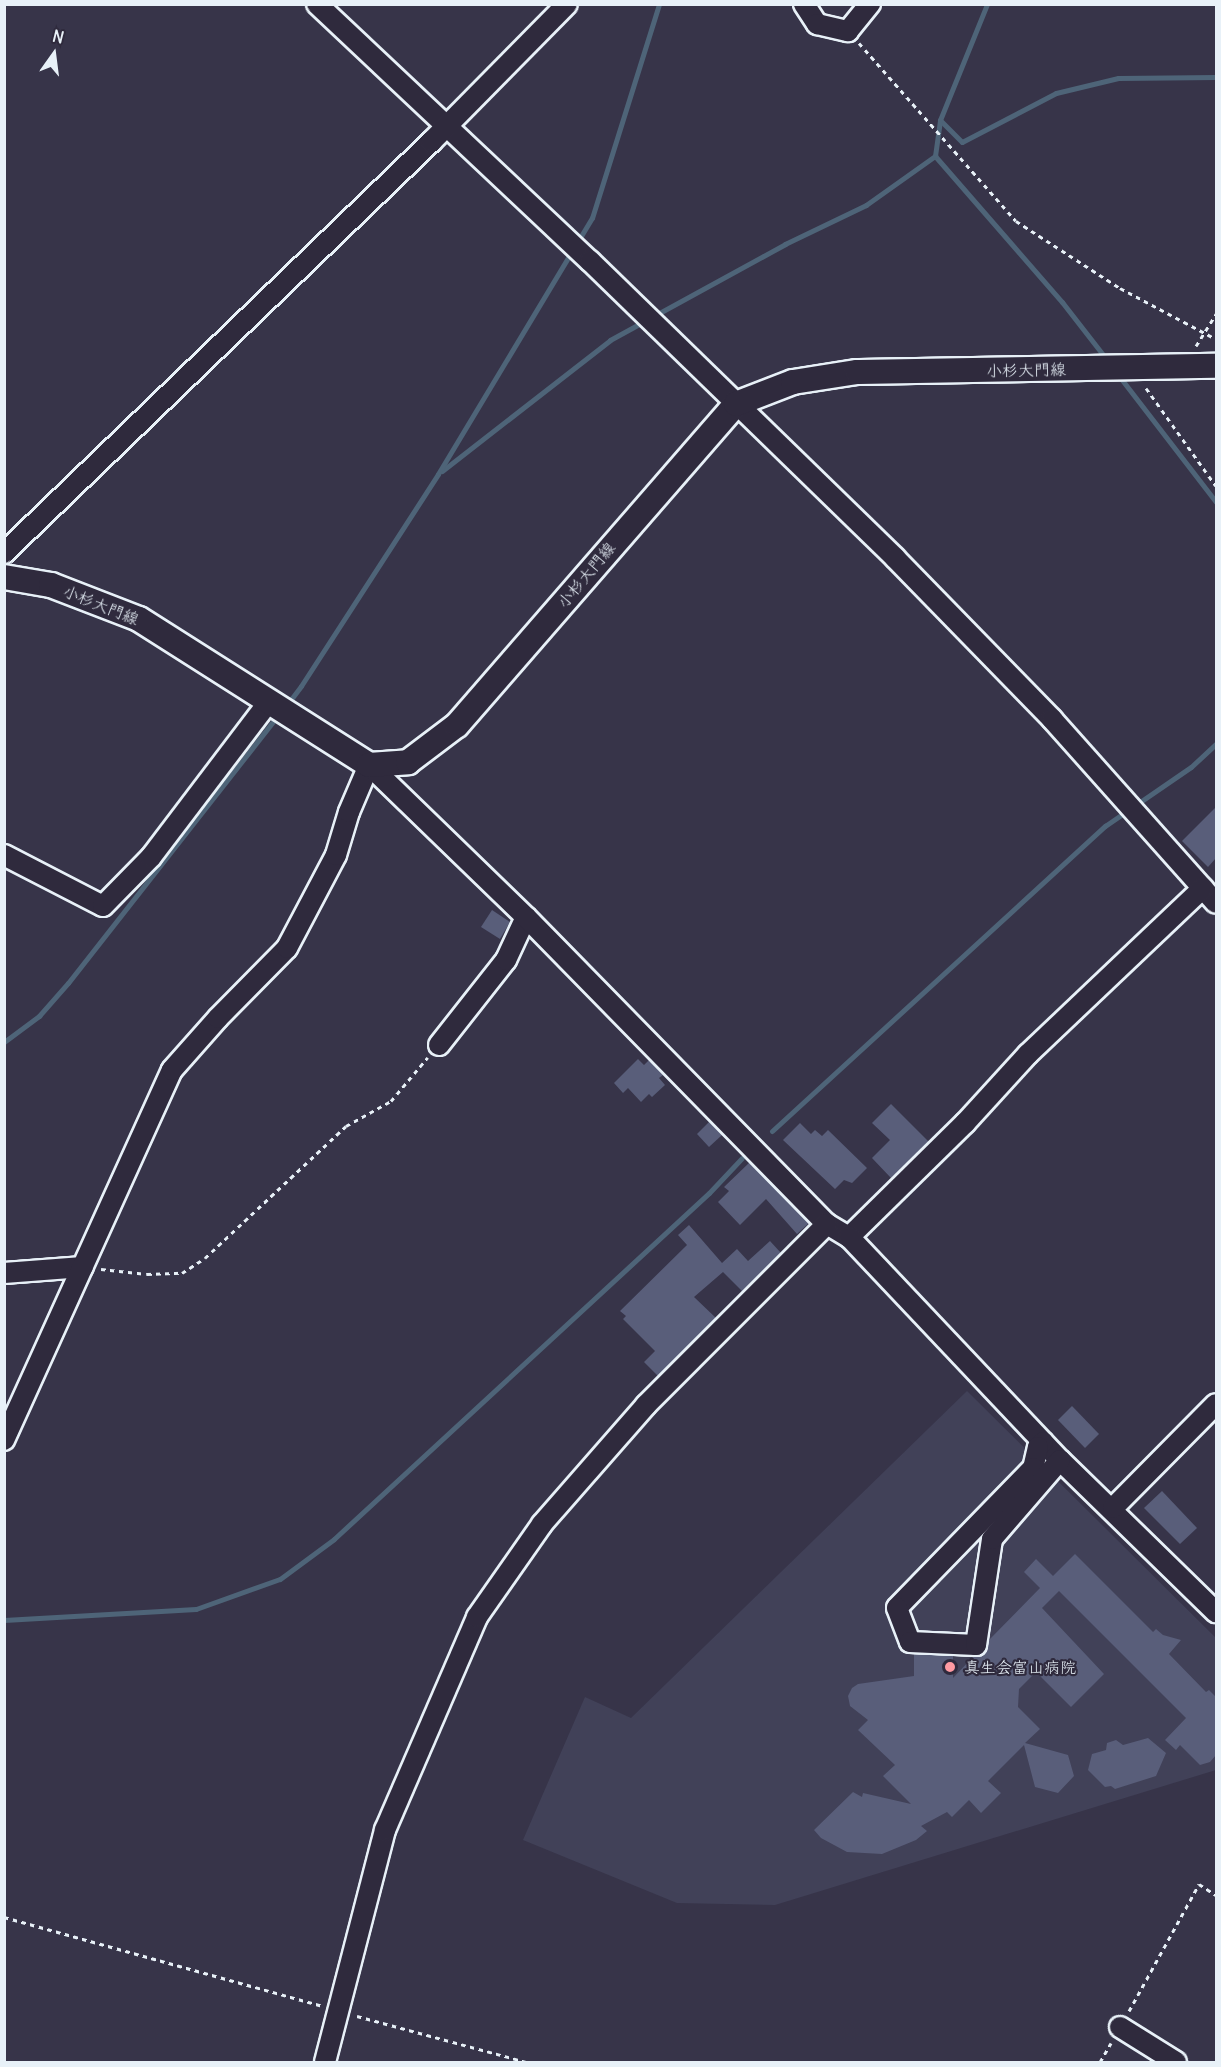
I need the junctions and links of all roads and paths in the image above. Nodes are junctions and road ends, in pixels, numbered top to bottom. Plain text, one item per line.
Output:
1 (317, 4) edge
2 (567, 4) edge
3 (804, 4) edge
4 (870, 4) edge
5 (848, 31) junction
6 (448, 126) junction
7 (1216, 314) edge
8 (1203, 331) junction
9 (1216, 339) edge
10 (1186, 366) junction
11 (1216, 366) edge
12 (1131, 369) junction
13 (736, 404) junction
14 (1216, 486) edge
15 (4, 553) edge
16 (4, 577) edge
17 (268, 703) junction
18 (369, 765) junction
19 (4, 855) edge
20 (1203, 888) junction
21 (1216, 903) edge
22 (526, 917) junction
23 (439, 1045) joint
24 (827, 1224) junction
25 (849, 1237) junction
26 (83, 1267) junction
27 (4, 1273) edge
28 (1216, 1404) edge
29 (4, 1440) edge
30 (1043, 1442) junction
31 (1060, 1460) junction
32 (1113, 1508) junction
33 (1216, 1612) edge
34 (1216, 1895) edge
35 (4, 1917) edge
36 (340, 2011) junction
37 (1120, 2027) junction
38 (325, 2062) edge
39 (526, 2062) edge
40 (1100, 2062) edge
41 (1176, 2062) edge

1 - 6 street
2 - 6 street
3 - 5 street
4 - 5 street
5 - 8 path
6 - 13 street
6 - 15 street
7 - 8 path
8 - 9 path
8 - 10 path
10 - 11 main road, 小杉大門線
10 - 12 main road, 小杉大門線
12 - 13 main road, 小杉大門線
12 - 14 path
13 - 18 main road, 小杉大門線
13 - 20 street
16 - 17 main road, 小杉大門線
17 - 18 main road, 小杉大門線
17 - 19 street
18 - 22 street
18 - 26 street
20 - 21 street
20 - 25 street
22 - 23 street
22 - 24 street
23 - 26 path
24 - 25 street
24 - 36 street
25 - 30 street
26 - 27 street
26 - 29 street
28 - 32 street
30 - 31 street
30 - 31 street
31 - 32 street
32 - 33 street
34 - 37 path
35 - 36 path
36 - 38 street
36 - 39 path
37 - 40 path
37 - 41 street

